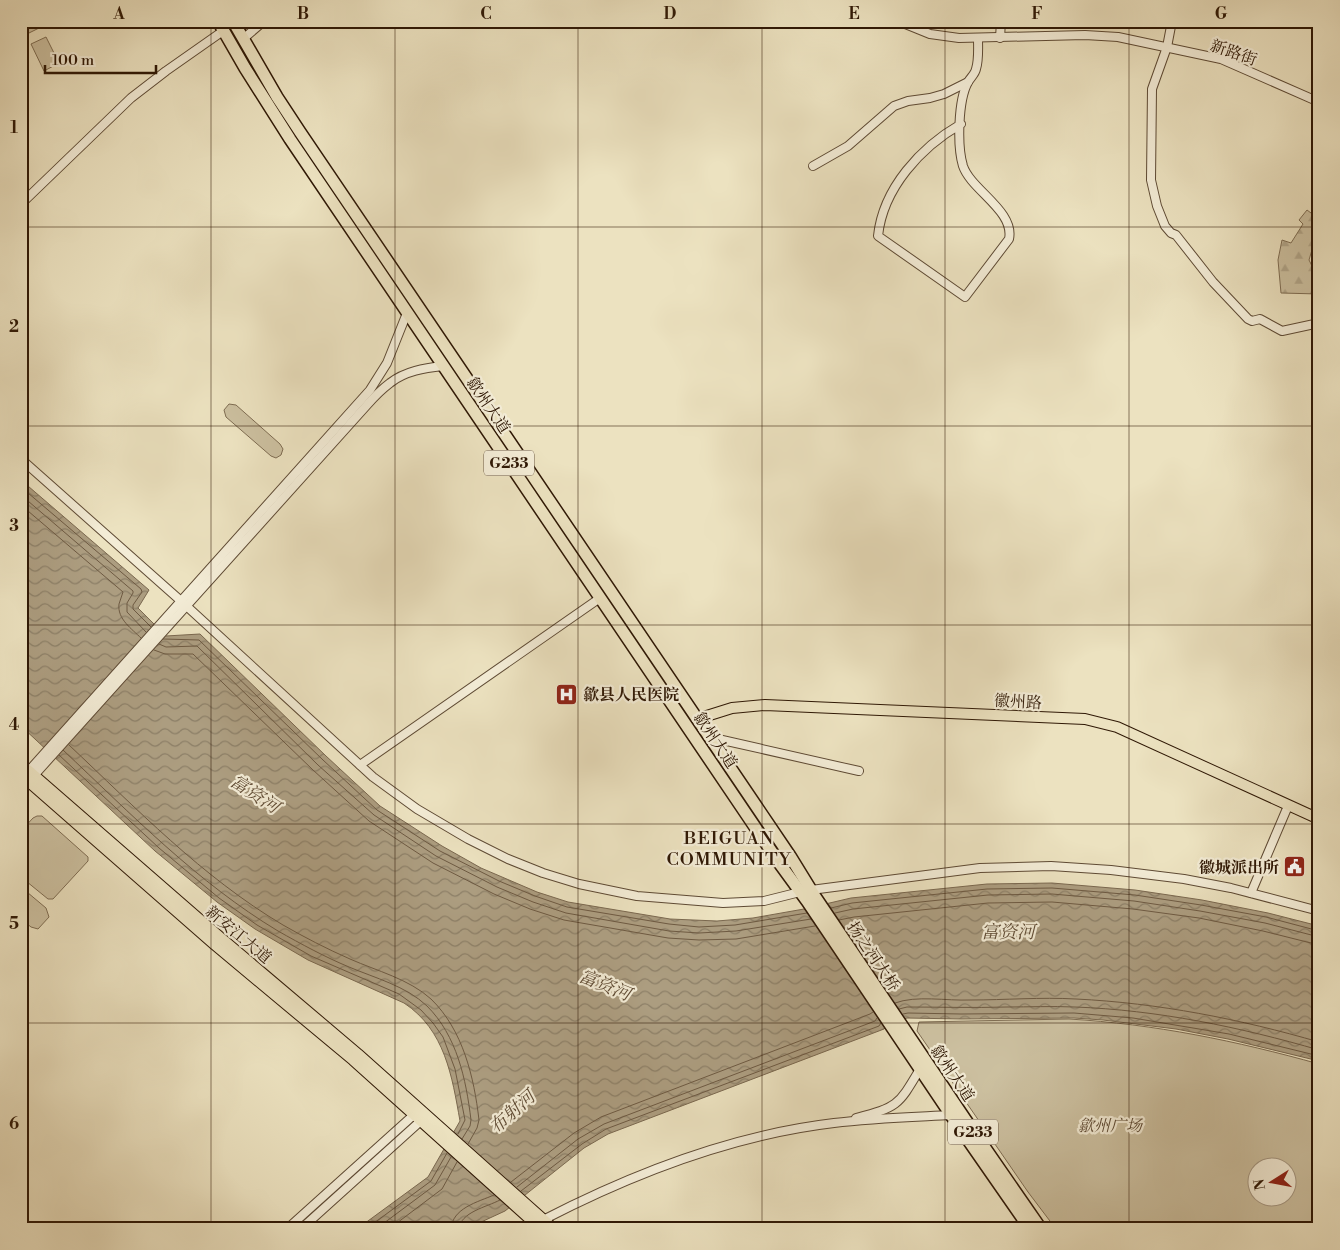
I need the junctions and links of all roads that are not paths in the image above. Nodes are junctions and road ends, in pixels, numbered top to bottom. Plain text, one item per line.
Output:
1 (232, 21) edge
2 (264, 21) edge
3 (898, 21) edge
4 (1002, 21) edge
5 (1172, 21) edge
6 (221, 26) edge
7 (978, 38) junction
8 (1000, 38) junction
9 (243, 39) junction
10 (1167, 47) junction
11 (968, 82) junction
12 (1319, 102) edge
13 (961, 124) junction
14 (813, 166) dead end
15 (21, 204) edge
16 (407, 312) junction
17 (1319, 323) edge
18 (443, 366) junction
19 (21, 459) edge
20 (1319, 570) edge
21 (1319, 587) edge
22 (600, 598) junction
23 (184, 603) junction
24 (697, 719) junction
25 (709, 737) junction
26 (360, 765) junction
27 (859, 771) dead end
28 (26, 775) edge
29 (21, 790) edge
30 (1288, 806) junction
31 (1319, 819) edge
32 (1251, 893) junction
33 (808, 894) junction
34 (1319, 911) edge
35 (903, 1036) junction
36 (920, 1069) junction
37 (420, 1115) junction
38 (951, 1115) junction
39 (834, 1123) junction
40 (542, 1224) edge
41 (287, 1229) edge
42 (301, 1229) edge
43 (554, 1229) edge
44 (1030, 1229) edge
45 (1042, 1229) edge

1 - 9 highway, 歙州大道 / G233
2 - 9 street
3 - 7 street, 新路街
4 - 8 street
5 - 10 street
6 - 15 street
6 - 16 highway, 歙州大道 / G233
7 - 8 street, 新路街
7 - 11 street
8 - 10 street, 新路街
9 - 24 highway, 歙州大道 / G233
10 - 12 street, 新路街
10 - 17 street
11 - 13 street
11 - 14 street
13 - 13 street
16 - 18 highway, 歙州大道 / G233
16 - 23 street
18 - 22 highway, 歙州大道 / G233
18 - 23 street
19 - 23 street
20 - 21 street
22 - 26 street
22 - 33 highway, 歙州大道 / G233
23 - 26 street
23 - 28 street
24 - 25 highway, 歙州大道 / G233
24 - 30 main road, 徽州路
25 - 27 street
25 - 33 highway, 歙州大道 / G233
26 - 33 street
28 - 29 street
28 - 37 main road, 新安江大道
30 - 31 main road, 徽州路
30 - 32 street
32 - 33 street
32 - 34 street
33 - 35 highway, 扬之河大桥 / G233
35 - 36 highway, 歙州大道 / G233
35 - 45 highway, 歙州大道 / G233
36 - 38 highway, 歙州大道 / G233
36 - 39 street
37 - 40 main road, 新安江大道
37 - 41 street
37 - 42 street
38 - 39 street
38 - 44 highway, 歙州大道 / G233
39 - 40 street
40 - 43 main road

